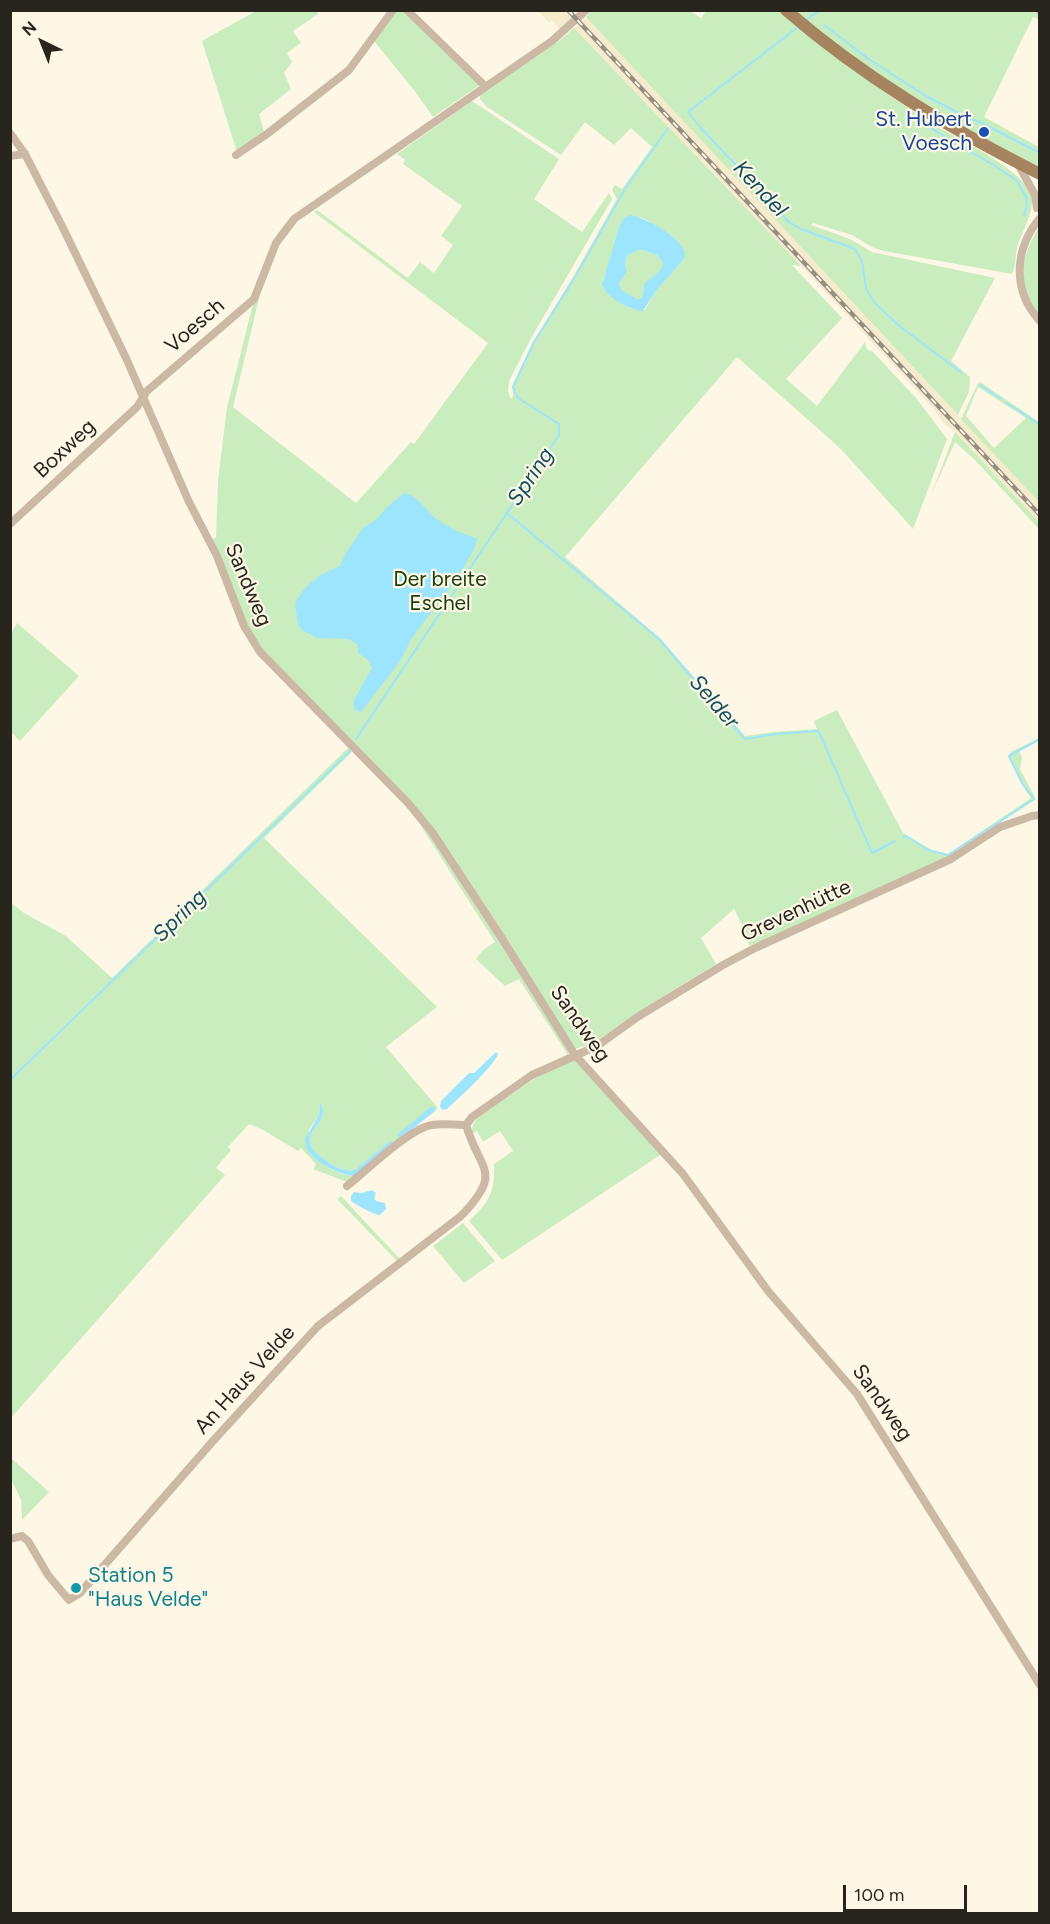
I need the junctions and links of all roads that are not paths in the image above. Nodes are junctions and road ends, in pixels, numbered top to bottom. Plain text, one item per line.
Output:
1 (393, 10) edge
2 (407, 10) edge
3 (586, 10) edge
4 (786, 10) edge
5 (485, 86) junction
6 (10, 133) edge
7 (25, 154) junction
8 (236, 155) dead end
9 (10, 156) edge
10 (1018, 163) junction
11 (1040, 174) edge
12 (1038, 205) edge
13 (1040, 218) edge
14 (1031, 228) junction
15 (1040, 321) edge
16 (142, 398) junction
17 (10, 524) edge
18 (1040, 815) edge
19 (575, 1055) junction
20 (466, 1125) junction
21 (347, 1186) dead end
22 (10, 1539) edge
23 (1040, 1685) edge

1 - 8 street
2 - 5 street
3 - 5 street, Voesch
4 - 10 main road
5 - 16 street, Voesch
6 - 7 street
7 - 9 street
7 - 16 street
10 - 11 main road
10 - 12 street
12 - 14 street
13 - 14 street
14 - 15 street
16 - 17 street, Boxweg
16 - 19 street, Sandweg
18 - 19 street, Grevenhütte
19 - 20 street
19 - 23 street, Sandweg
20 - 21 street
20 - 22 street, An Haus Velde

